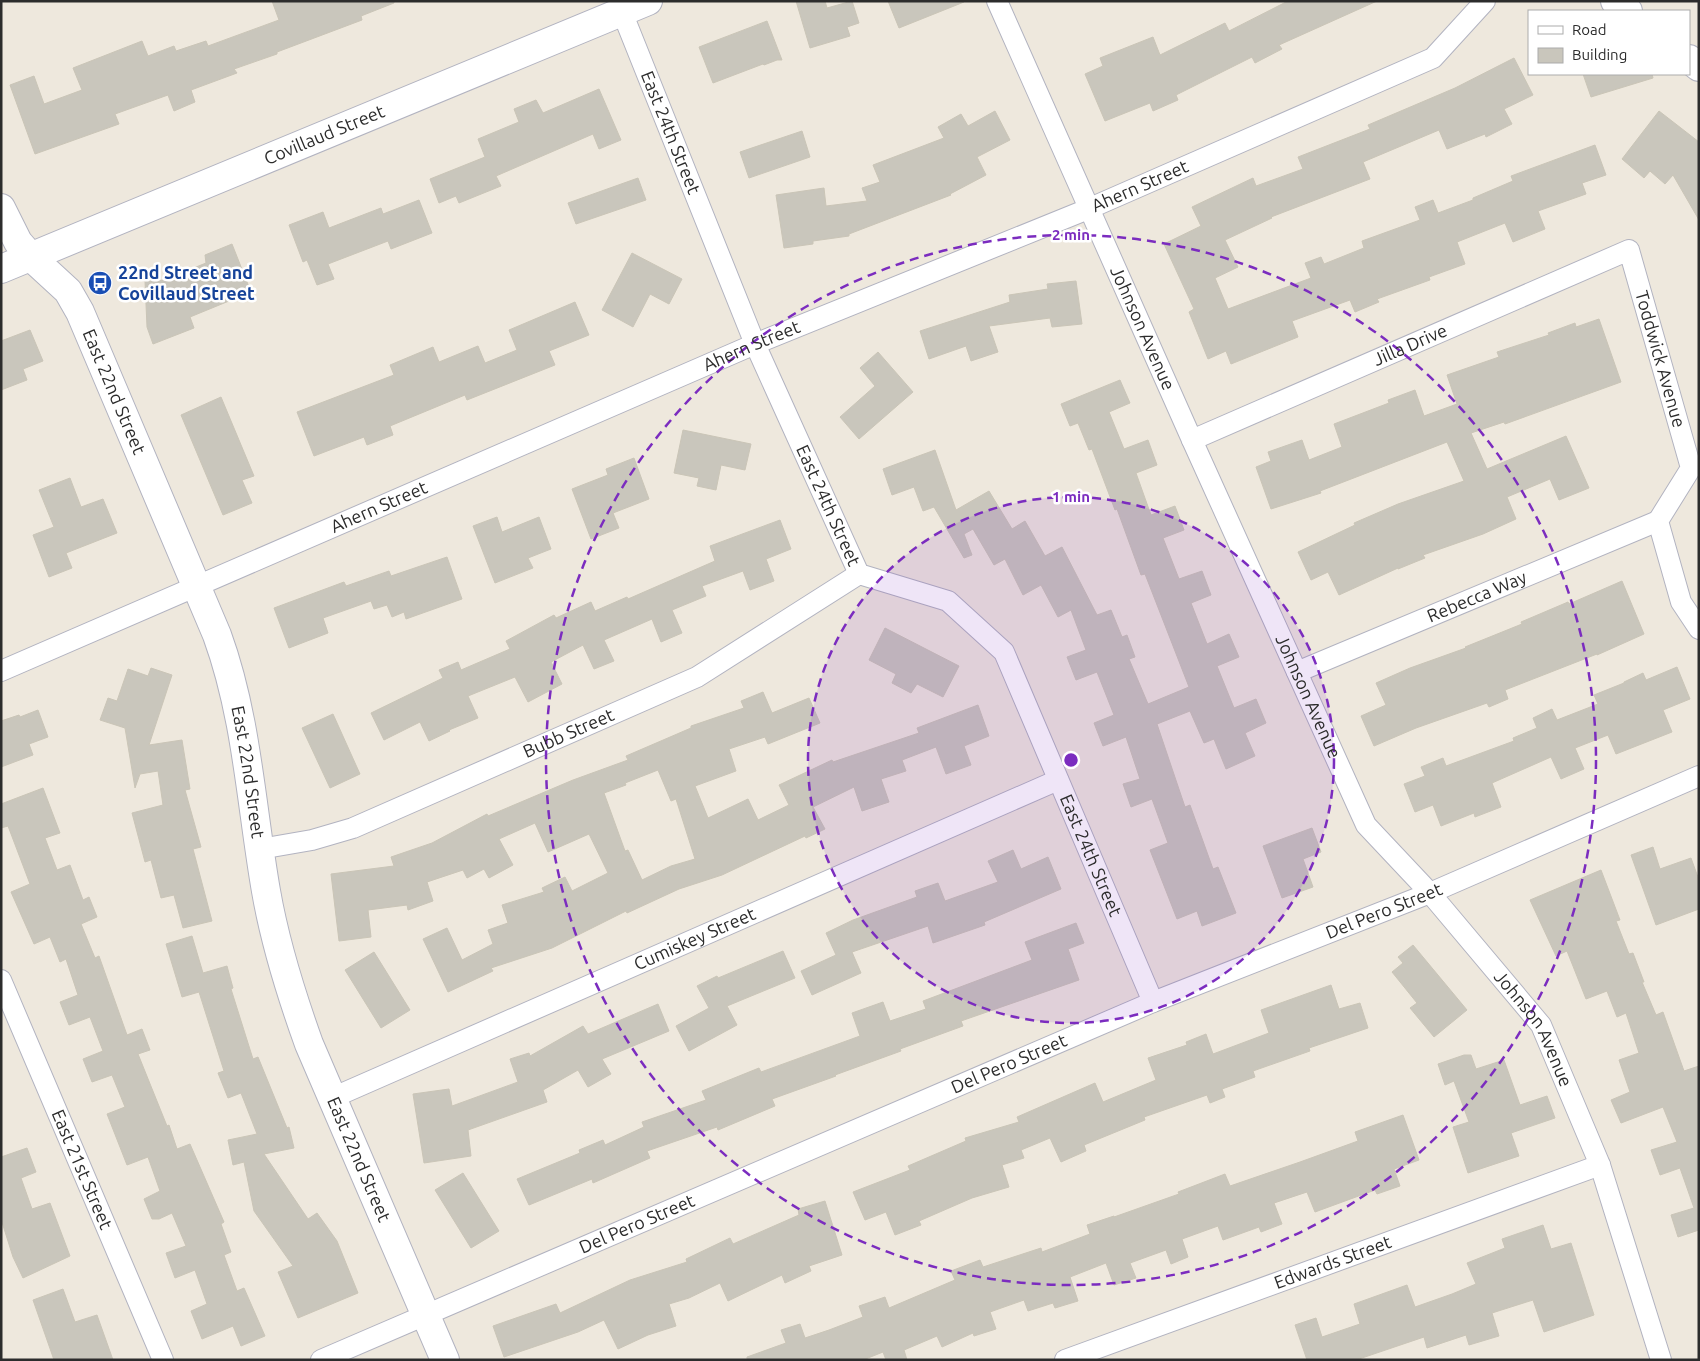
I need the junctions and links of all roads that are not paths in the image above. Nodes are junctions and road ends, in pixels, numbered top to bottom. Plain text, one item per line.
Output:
1 (648, 1) edge
2 (997, 1) edge
3 (1485, 1) edge
4 (1615, 1) edge
5 (1627, 10) edge
6 (622, 12) junction
7 (1, 208) edge
8 (1088, 209) junction
9 (1629, 250) joint
10 (31, 257) junction
11 (1, 269) edge
12 (755, 344) junction
13 (1192, 440) junction
14 (1658, 521) junction
15 (859, 574) junction
16 (197, 585) junction
17 (1699, 629) edge
18 (1, 671) edge
19 (1297, 672) junction
20 (1699, 776) edge
21 (1058, 780) junction
22 (260, 849) junction
23 (1430, 894) junction
24 (1, 980) edge
25 (1153, 1002) junction
26 (332, 1098) junction
27 (1600, 1165) junction
28 (425, 1315) junction
29 (163, 1360) edge
30 (321, 1360) edge
31 (445, 1360) edge
32 (1066, 1360) edge
33 (1661, 1360) edge

1 - 6 street, Covillaud Street
2 - 8 street, Johnson Avenue
3 - 8 street, Ahern Street
4 - 5 street
6 - 10 street, Covillaud Street
6 - 12 street, East 24th Street
7 - 10 street, East 22nd Street
8 - 12 street, Ahern Street
8 - 13 street, Johnson Avenue
9 - 13 street, Jilla Drive
9 - 14 street, Toddwick Avenue
10 - 11 street, Covillaud Street
10 - 16 street, East 22nd Street
12 - 15 street, East 24th Street
12 - 16 street, Ahern Street
13 - 19 street, Johnson Avenue
14 - 17 street
14 - 19 street, Rebecca Way
15 - 21 street, East 24th Street
15 - 22 street, Bubb Street
16 - 18 street, Ahern Street
16 - 22 street, East 22nd Street
19 - 23 street, Johnson Avenue
20 - 23 street, Del Pero Street
21 - 25 street, East 24th Street
21 - 26 street, Cumiskey Street
22 - 26 street, East 22nd Street
23 - 25 street, Del Pero Street
23 - 27 street, Johnson Avenue
24 - 29 street, East 21st Street
25 - 28 street, Del Pero Street
26 - 28 street, East 22nd Street
27 - 32 street, Edwards Street
27 - 33 street, Johnson Avenue
28 - 30 street, Del Pero Street
28 - 31 street, East 22nd Street

